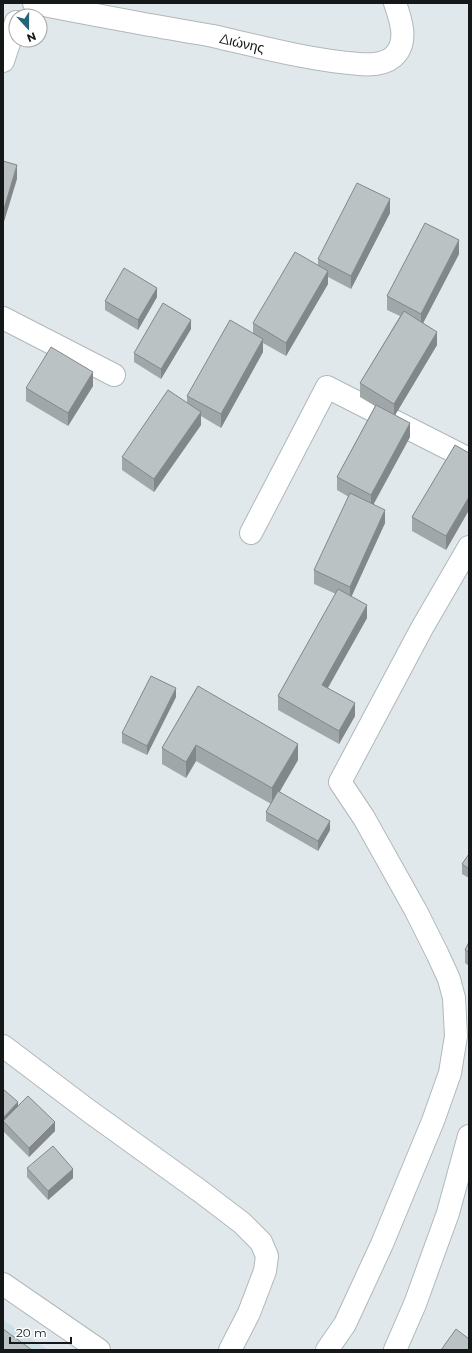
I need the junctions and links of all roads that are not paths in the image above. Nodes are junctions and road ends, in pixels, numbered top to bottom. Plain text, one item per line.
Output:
1 (34, 3) edge
2 (395, 3) edge
3 (8, 46) edge
4 (3, 61) edge
5 (3, 318) edge
6 (114, 375) dead end
7 (469, 459) edge
8 (252, 533) dead end
9 (469, 547) edge
10 (3, 1046) edge
11 (469, 1136) edge
12 (463, 1179) edge
13 (3, 1284) edge
14 (99, 1350) edge
15 (230, 1350) edge
16 (328, 1350) edge
17 (395, 1350) edge

1 - 2 main road, Διώνης
3 - 4 main road
5 - 6 main road
7 - 8 main road
9 - 16 main road
10 - 15 main road
11 - 12 main road
12 - 17 main road
13 - 14 main road

